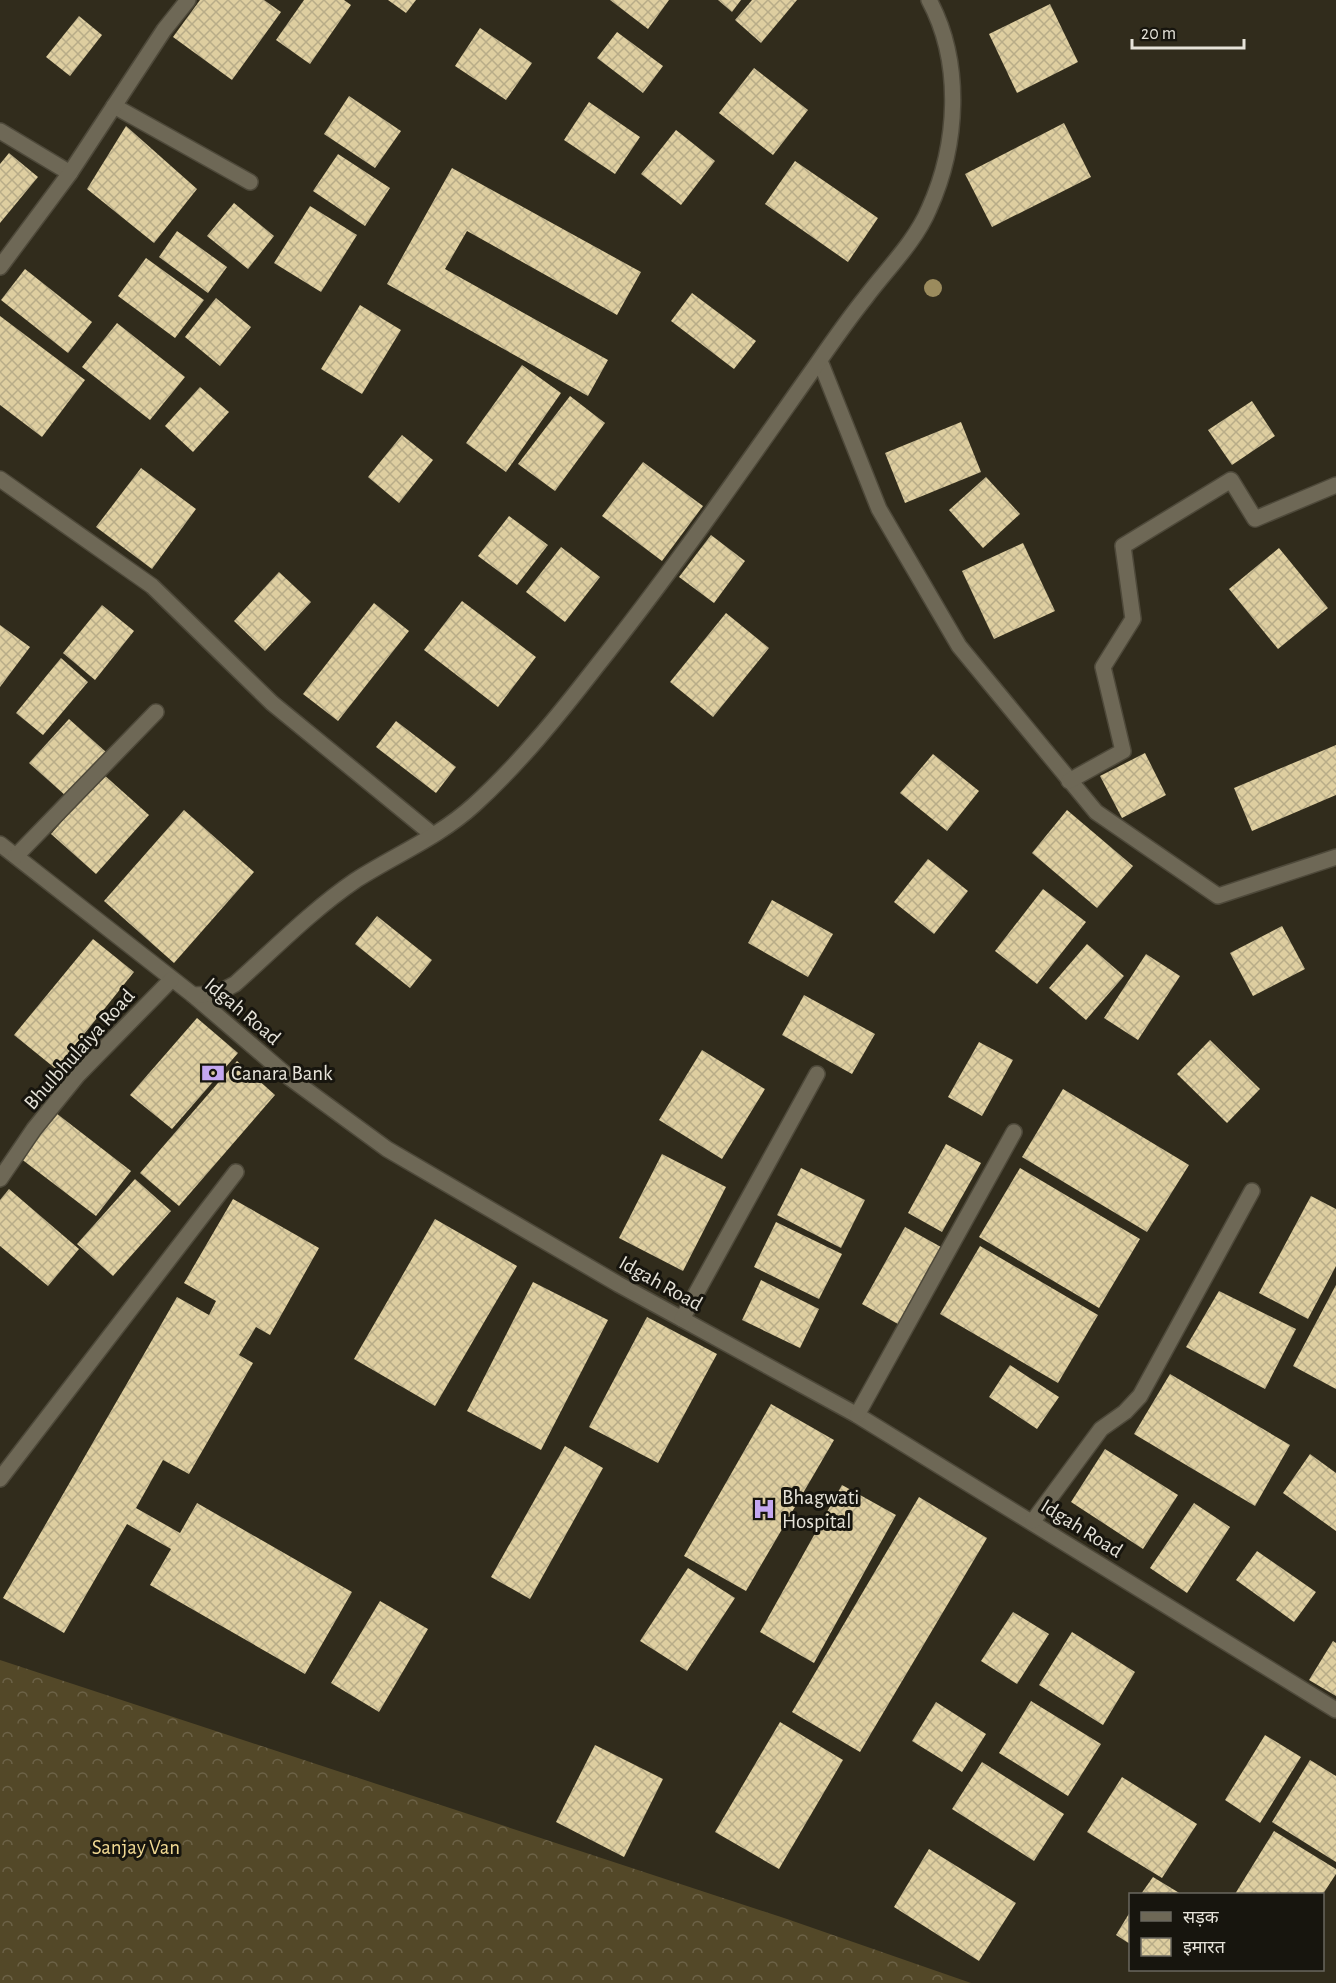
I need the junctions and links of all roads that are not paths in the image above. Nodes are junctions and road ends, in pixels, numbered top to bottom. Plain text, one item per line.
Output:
1 (188, 0) edge
2 (928, 0) edge
3 (114, 105) junction
4 (0, 131) edge
5 (70, 173) junction
6 (250, 182) dead end
7 (0, 267) edge
8 (820, 361) junction
9 (0, 479) edge
10 (1336, 484) edge
11 (156, 712) dead end
12 (1069, 781) junction
13 (433, 835) junction
14 (0, 844) edge
15 (16, 856) junction
16 (1336, 857) edge
17 (171, 980) junction
18 (193, 995) junction
19 (817, 1074) dead end
20 (1014, 1132) dead end
21 (236, 1172) dead end
22 (0, 1179) edge
23 (1252, 1191) dead end
24 (682, 1319) junction
25 (857, 1415) junction
26 (0, 1479) edge
27 (1033, 1521) junction
28 (1336, 1710) edge

1 - 3 street
2 - 8 street
3 - 5 street
3 - 6 street
4 - 5 street
5 - 7 street
8 - 12 street
8 - 13 street
9 - 13 street
10 - 12 street
11 - 15 street
12 - 16 street
13 - 18 street
14 - 15 street, Idgah Road
15 - 17 street, Idgah Road
17 - 18 street, Idgah Road
17 - 22 street, Bhulbhulaiya Road
18 - 24 street, Idgah Road
19 - 24 street
20 - 25 street
21 - 26 street
23 - 27 street
24 - 25 street, Idgah Road
25 - 27 street, Idgah Road
27 - 28 street, Idgah Road

